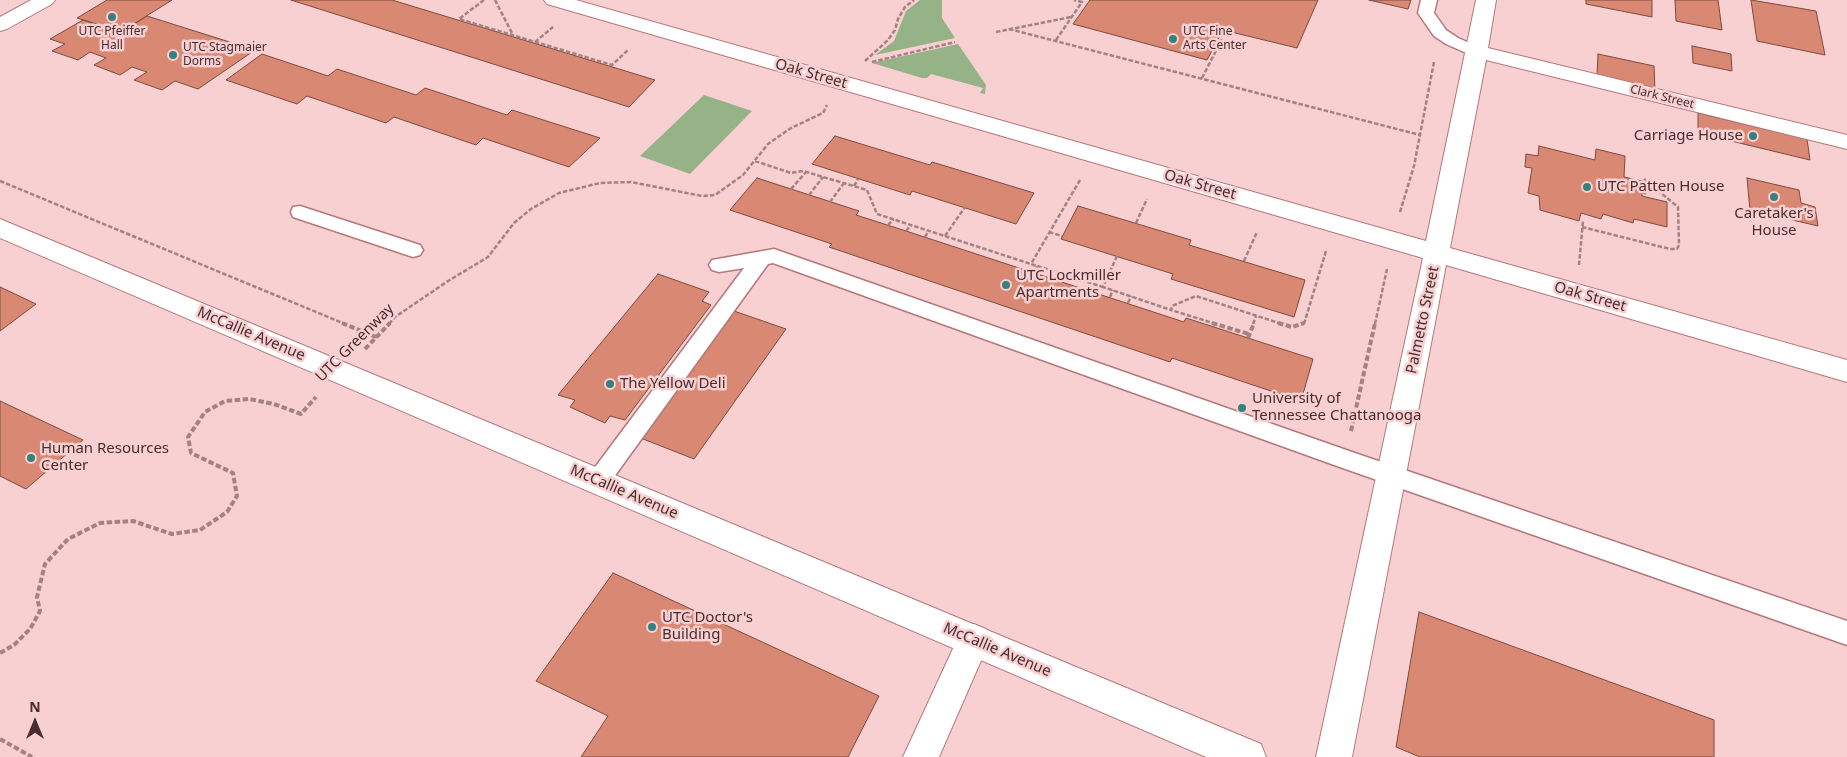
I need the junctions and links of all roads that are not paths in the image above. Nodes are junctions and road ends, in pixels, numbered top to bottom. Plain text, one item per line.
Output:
1 (45, 0) edge
2 (554, 0) edge
3 (1429, 0) edge
4 (1486, 0) edge
5 (0, 25) edge
6 (1477, 52) junction
7 (1847, 142) edge
8 (300, 212) dead end
9 (0, 228) edge
10 (413, 250) dead end
11 (1436, 252) junction
12 (762, 258) junction
13 (719, 265) dead end
14 (1847, 371) edge
15 (1391, 476) junction
16 (598, 481) junction
17 (1847, 633) edge
18 (974, 640) junction
19 (922, 757) edge
20 (1248, 757) edge
21 (1334, 757) edge

1 - 5 street
2 - 11 street, Oak Street
3 - 6 lane
4 - 6 street, Palmetto Street
6 - 7 street, Clark Street
6 - 11 street, Palmetto Street
8 - 10 lane
9 - 16 street, McCallie Avenue
11 - 14 street, Oak Street
11 - 15 street, Palmetto Street
12 - 13 lane
12 - 15 lane
12 - 16 lane
15 - 17 lane
15 - 21 street, Palmetto Street
16 - 18 street, McCallie Avenue
18 - 19 street
18 - 20 street, McCallie Avenue

